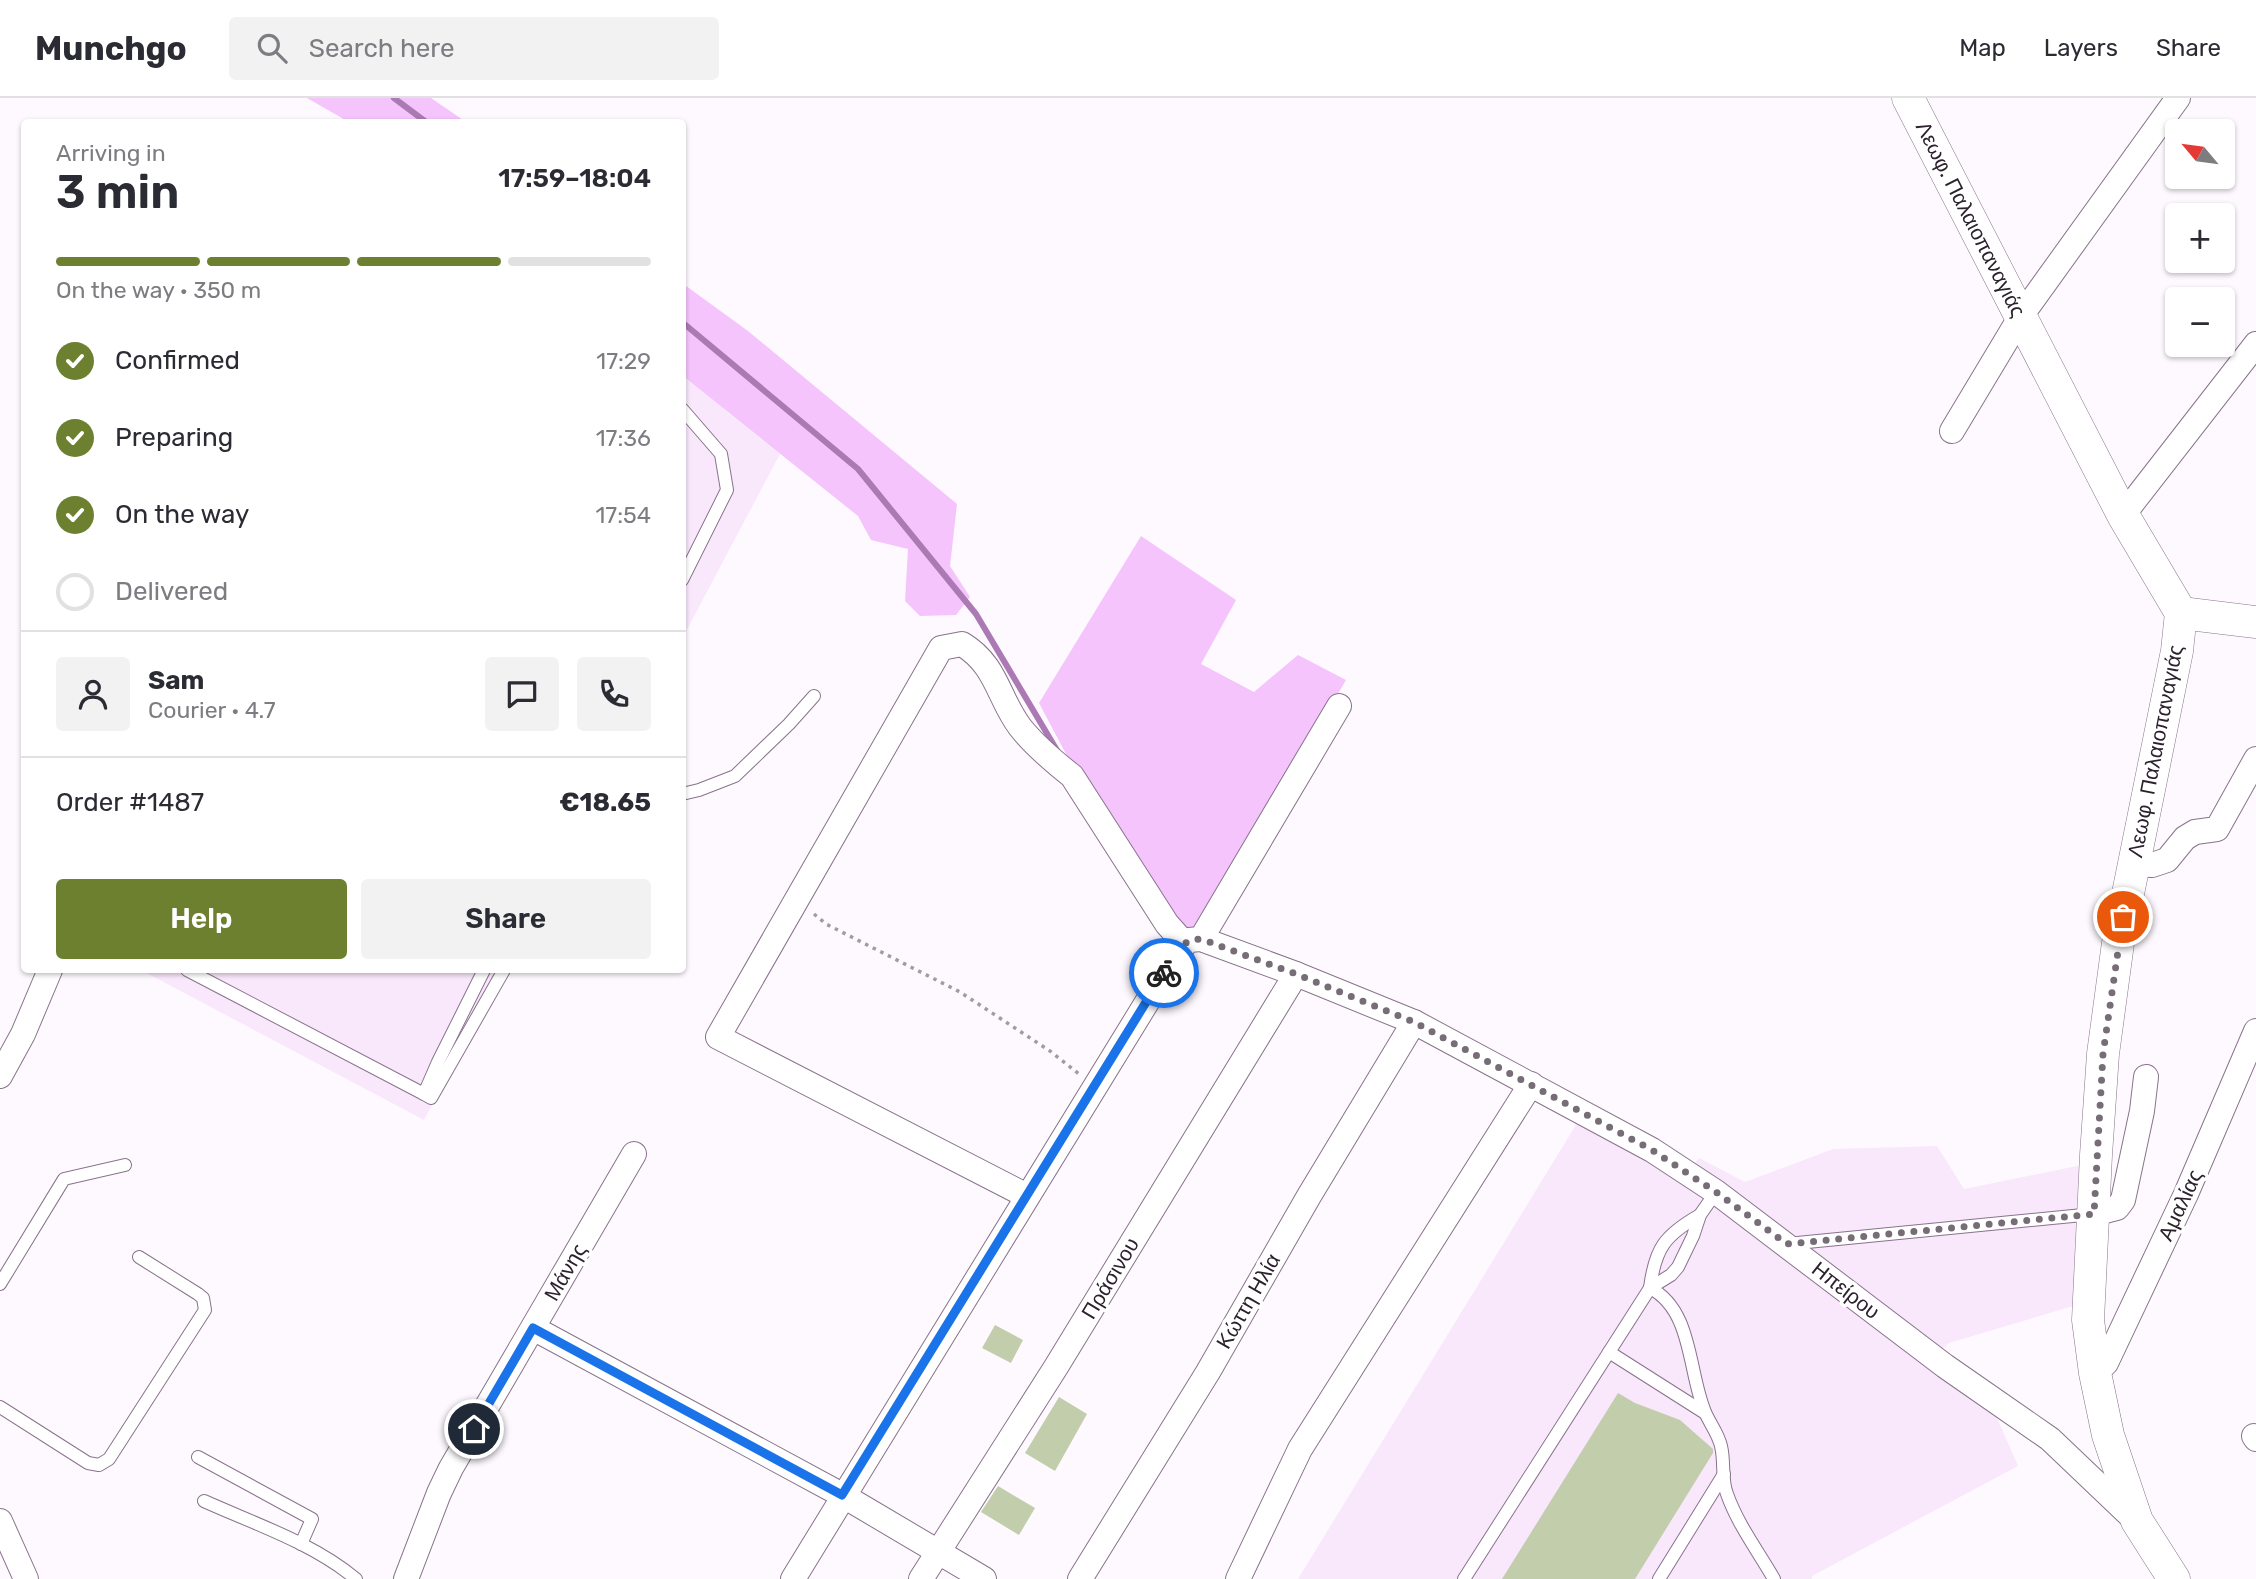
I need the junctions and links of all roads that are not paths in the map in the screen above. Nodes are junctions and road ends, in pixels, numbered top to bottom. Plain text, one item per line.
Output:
1 (1908, 98) edge
2 (2178, 98) edge
3 (2021, 316) junction
4 (2256, 344) edge
5 (686, 415) edge
6 (1952, 431) dead end
7 (2123, 515) junction
8 (686, 572) edge
9 (2181, 612) junction
10 (2256, 622) edge
11 (814, 696) dead end
12 (1339, 706) dead end
13 (2256, 759) edge
14 (686, 793) edge
15 (2132, 864) junction
16 (1191, 941) junction
17 (49, 973) edge
18 (193, 973) edge
19 (482, 973) edge
20 (502, 973) edge
21 (1296, 974) junction
22 (1414, 1022) junction
23 (2256, 1031) edge
24 (0, 1076) edge
25 (2146, 1077) dead end
26 (1531, 1084) junction
27 (424, 1094) junction
28 (634, 1154) dead end
29 (125, 1165) dead end
30 (1716, 1192) junction
31 (1027, 1196) junction
32 (2094, 1214) junction
33 (1700, 1215) junction
34 (1787, 1244) junction
35 (139, 1257) dead end
36 (0, 1284) edge
37 (1650, 1288) junction
38 (533, 1328) junction
39 (1608, 1352) junction
40 (2095, 1373) junction
41 (0, 1406) edge
42 (1705, 1413) junction
43 (198, 1457) dead end
44 (1724, 1474) junction
45 (842, 1495) junction
46 (204, 1501) dead end
47 (0, 1521) edge
48 (2137, 1521) junction
49 (301, 1544) junction
50 (937, 1553) junction
51 (26, 1579) edge
52 (356, 1579) edge
53 (406, 1579) edge
54 (793, 1579) edge
55 (922, 1579) edge
56 (984, 1579) edge
57 (1080, 1579) edge
58 (1238, 1579) edge
59 (1464, 1579) edge
60 (1659, 1579) edge
61 (1774, 1579) edge
62 (2174, 1579) edge

1 - 3 street, Λεωφ. Παλαιοπαναγιάς
2 - 3 street
3 - 6 street
3 - 7 street, Λεωφ. Παλαιοπαναγιάς
4 - 7 street
5 - 8 lane
7 - 9 street, Λεωφ. Παλαιοπαναγιάς
9 - 10 street
9 - 15 street, Λεωφ. Παλαιοπαναγιάς
11 - 14 lane
12 - 16 street
13 - 15 street
15 - 32 street, Λεωφ. Παλαιοπαναγιάς
16 - 21 street, Ηπείρου
16 - 31 street
16 - 31 street
17 - 24 street
18 - 27 lane
19 - 27 lane
20 - 27 lane
21 - 22 street, Ηπείρου
21 - 50 street, Πράσινου
22 - 26 street, Ηπείρου
22 - 57 street, Κώττη Ηλία
23 - 40 street, Αμαλίας
25 - 32 street
26 - 30 street, Ηπείρου
26 - 58 street
28 - 38 street, Μάνης
29 - 36 lane
30 - 33 lane
30 - 34 street, Ηπείρου
31 - 45 street
32 - 34 lane
32 - 40 street, Λεωφ. Παλαιοπαναγιάς
33 - 37 lane
33 - 37 lane
34 - 48 street, Ηπείρου
35 - 41 lane
37 - 39 lane
37 - 42 lane
38 - 45 street
38 - 53 street, Μάνης
39 - 42 lane
39 - 59 lane
40 - 48 street, Λεωφ. Παλαιοπαναγιάς
42 - 44 lane
43 - 49 lane
44 - 60 lane
44 - 61 lane
45 - 50 street
45 - 54 street
46 - 49 lane
47 - 51 street
48 - 62 street, Λεωφ. Παλαιοπαναγιάς
49 - 52 lane
50 - 55 street, Πράσινου
50 - 56 street

